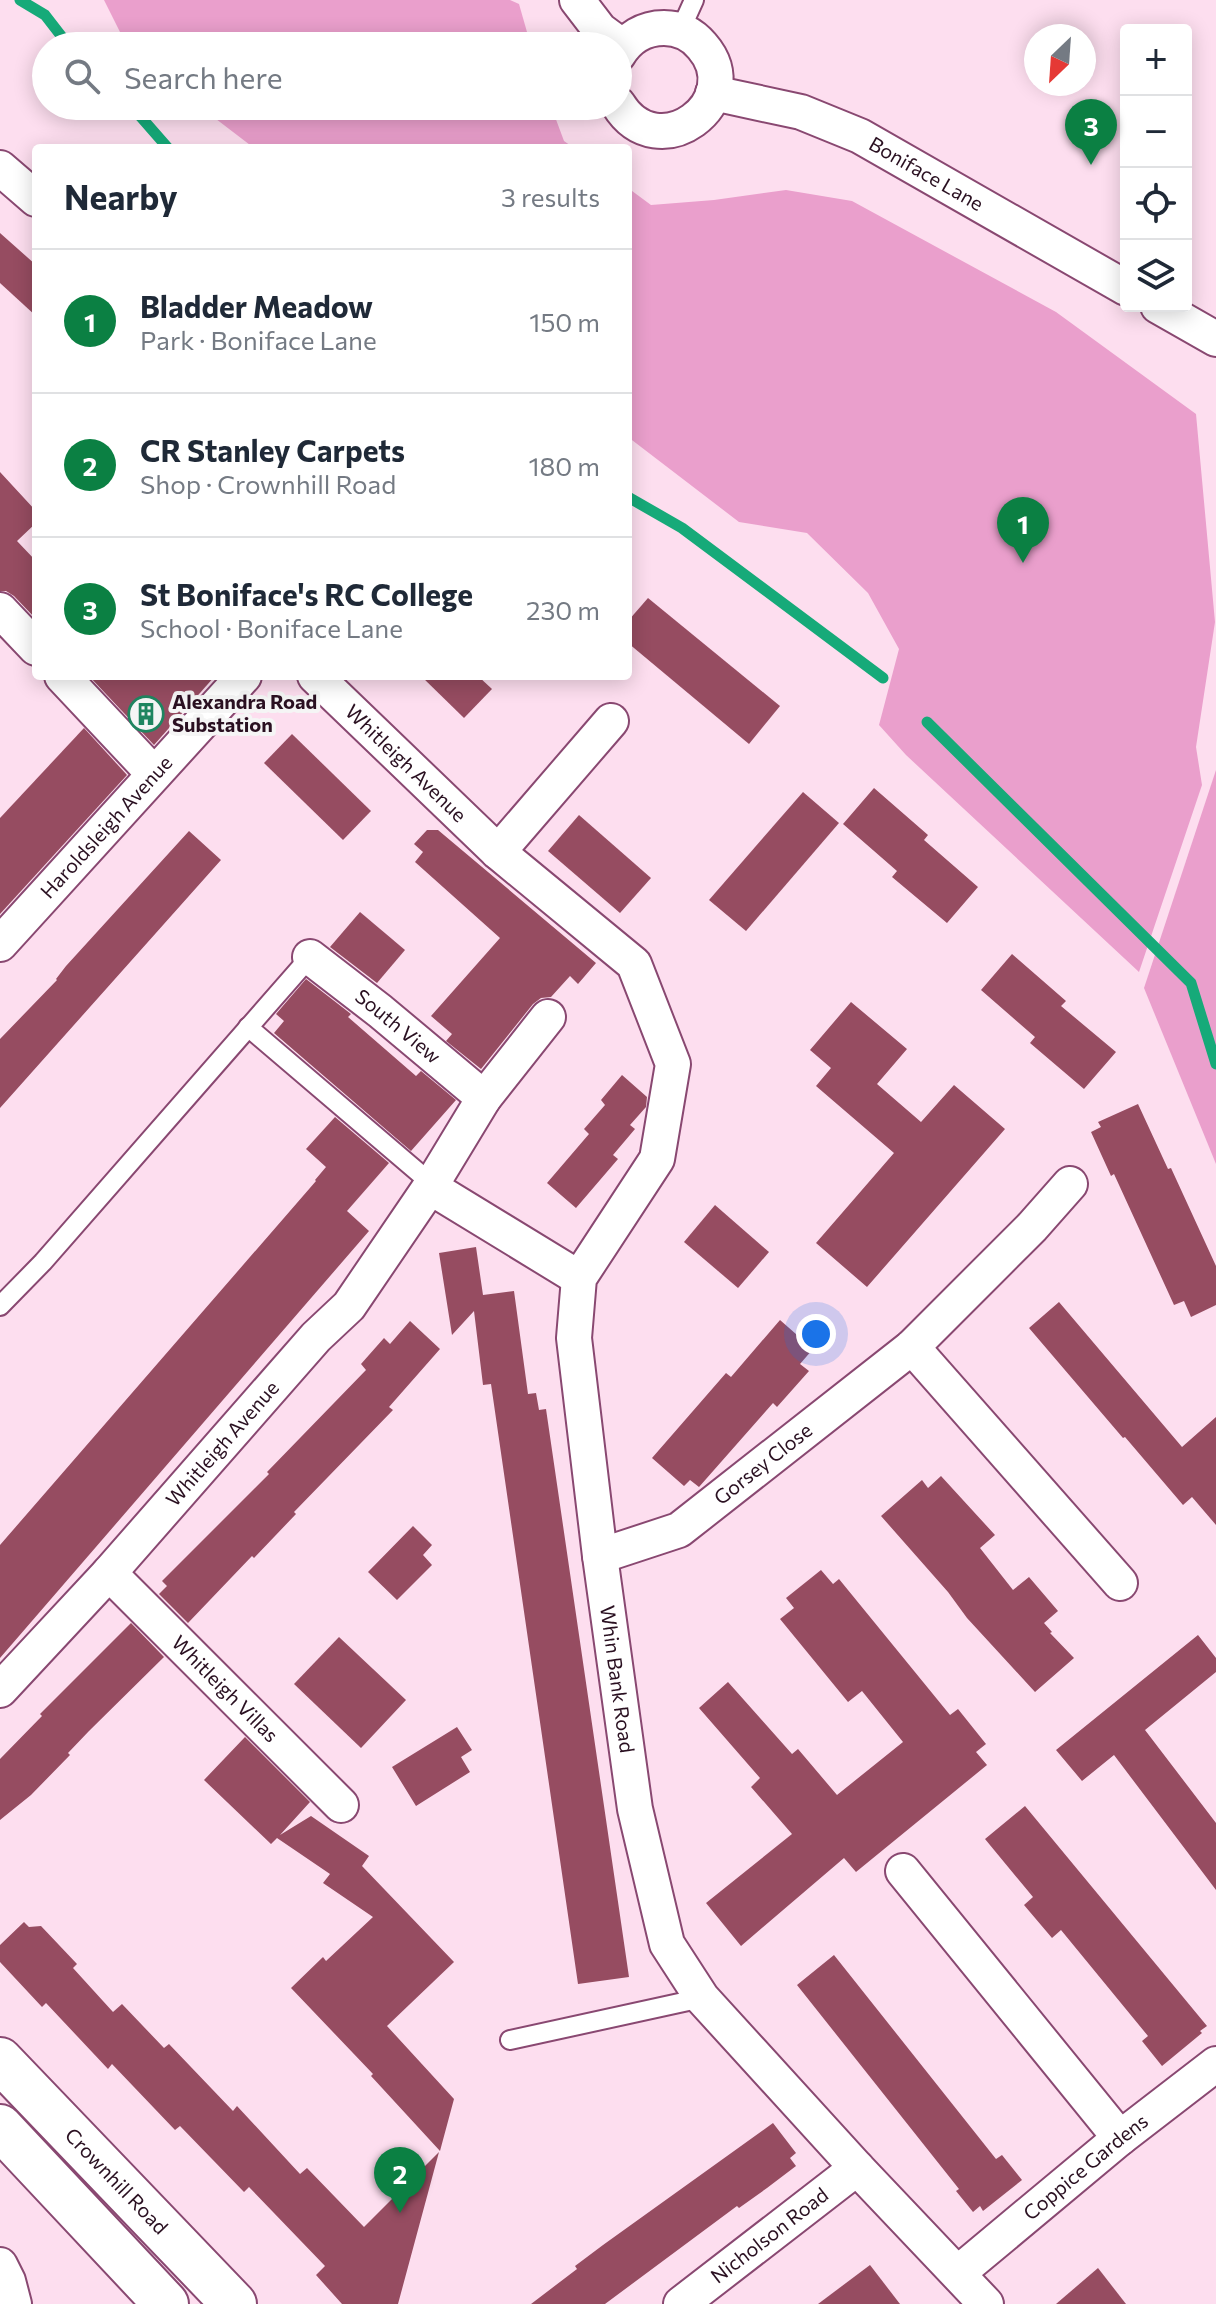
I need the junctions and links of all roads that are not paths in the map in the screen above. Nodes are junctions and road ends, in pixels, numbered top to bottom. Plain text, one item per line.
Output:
1 (577, 0) edge
2 (694, 0) edge
3 (680, 31) junction
4 (602, 32) edge
5 (632, 38) edge
6 (713, 93) junction
7 (631, 120) edge
8 (0, 168) edge
9 (32, 196) edge
10 (1120, 285) edge
11 (1169, 312) edge
12 (1216, 339) edge
13 (0, 610) edge
14 (32, 644) edge
15 (66, 680) edge
16 (240, 680) edge
17 (319, 680) edge
18 (611, 721) dead end
19 (154, 774) junction
20 (498, 852) junction
21 (0, 944) edge
22 (310, 957) joint
23 (634, 964) joint
24 (548, 1017) dead end
25 (248, 1027) junction
26 (484, 1098) junction
27 (1070, 1184) dead end
28 (431, 1186) junction
29 (579, 1278) junction
30 (0, 1306) edge
31 (912, 1347) junction
32 (600, 1556) junction
33 (109, 1573) junction
34 (1120, 1583) dead end
35 (0, 1690) edge
36 (341, 1805) dead end
37 (903, 1871) dead end
38 (702, 1998) junction
39 (510, 2040) dead end
40 (0, 2060) edge
41 (1216, 2064) edge
42 (0, 2127) edge
43 (1120, 2138) junction
44 (857, 2168) junction
45 (0, 2265) edge
46 (958, 2273) junction
47 (14, 2304) edge
48 (166, 2304) edge
49 (234, 2304) edge
50 (681, 2304) edge
51 (986, 2304) edge

1 - 4 street
2 - 3 lane
3 - 5 street
3 - 6 street
6 - 7 street
6 - 10 street, Boniface Lane
8 - 9 street
11 - 12 street
13 - 14 street
15 - 19 street
16 - 19 street, Haroldsleigh Avenue
17 - 20 street, Whitleigh Avenue
18 - 20 street
19 - 21 street, Haroldsleigh Avenue
20 - 23 street, Whitleigh Avenue
22 - 25 lane
22 - 26 street, South View
23 - 29 street, Whin Bank Road
24 - 26 street, Whitleigh Avenue
25 - 28 lane
25 - 30 lane
26 - 28 street, Whitleigh Avenue
27 - 31 street, Gorsey Close
28 - 29 street
28 - 33 street, Whitleigh Avenue
29 - 32 street, Whin Bank Road
31 - 32 street, Gorsey Close
31 - 34 street
32 - 38 street, Whin Bank Road
33 - 35 street, Whitleigh Avenue
33 - 36 street, Whitleigh Villas
37 - 43 street
38 - 39 lane
38 - 44 street, Whin Bank Road
40 - 49 main road, Crownhill Road
41 - 43 street, Coppice Gardens
42 - 48 main road
43 - 46 street, Coppice Gardens
44 - 46 street, Whin Bank Road
44 - 50 street, Nicholson Road
45 - 47 street
46 - 51 street, Whin Bank Road

